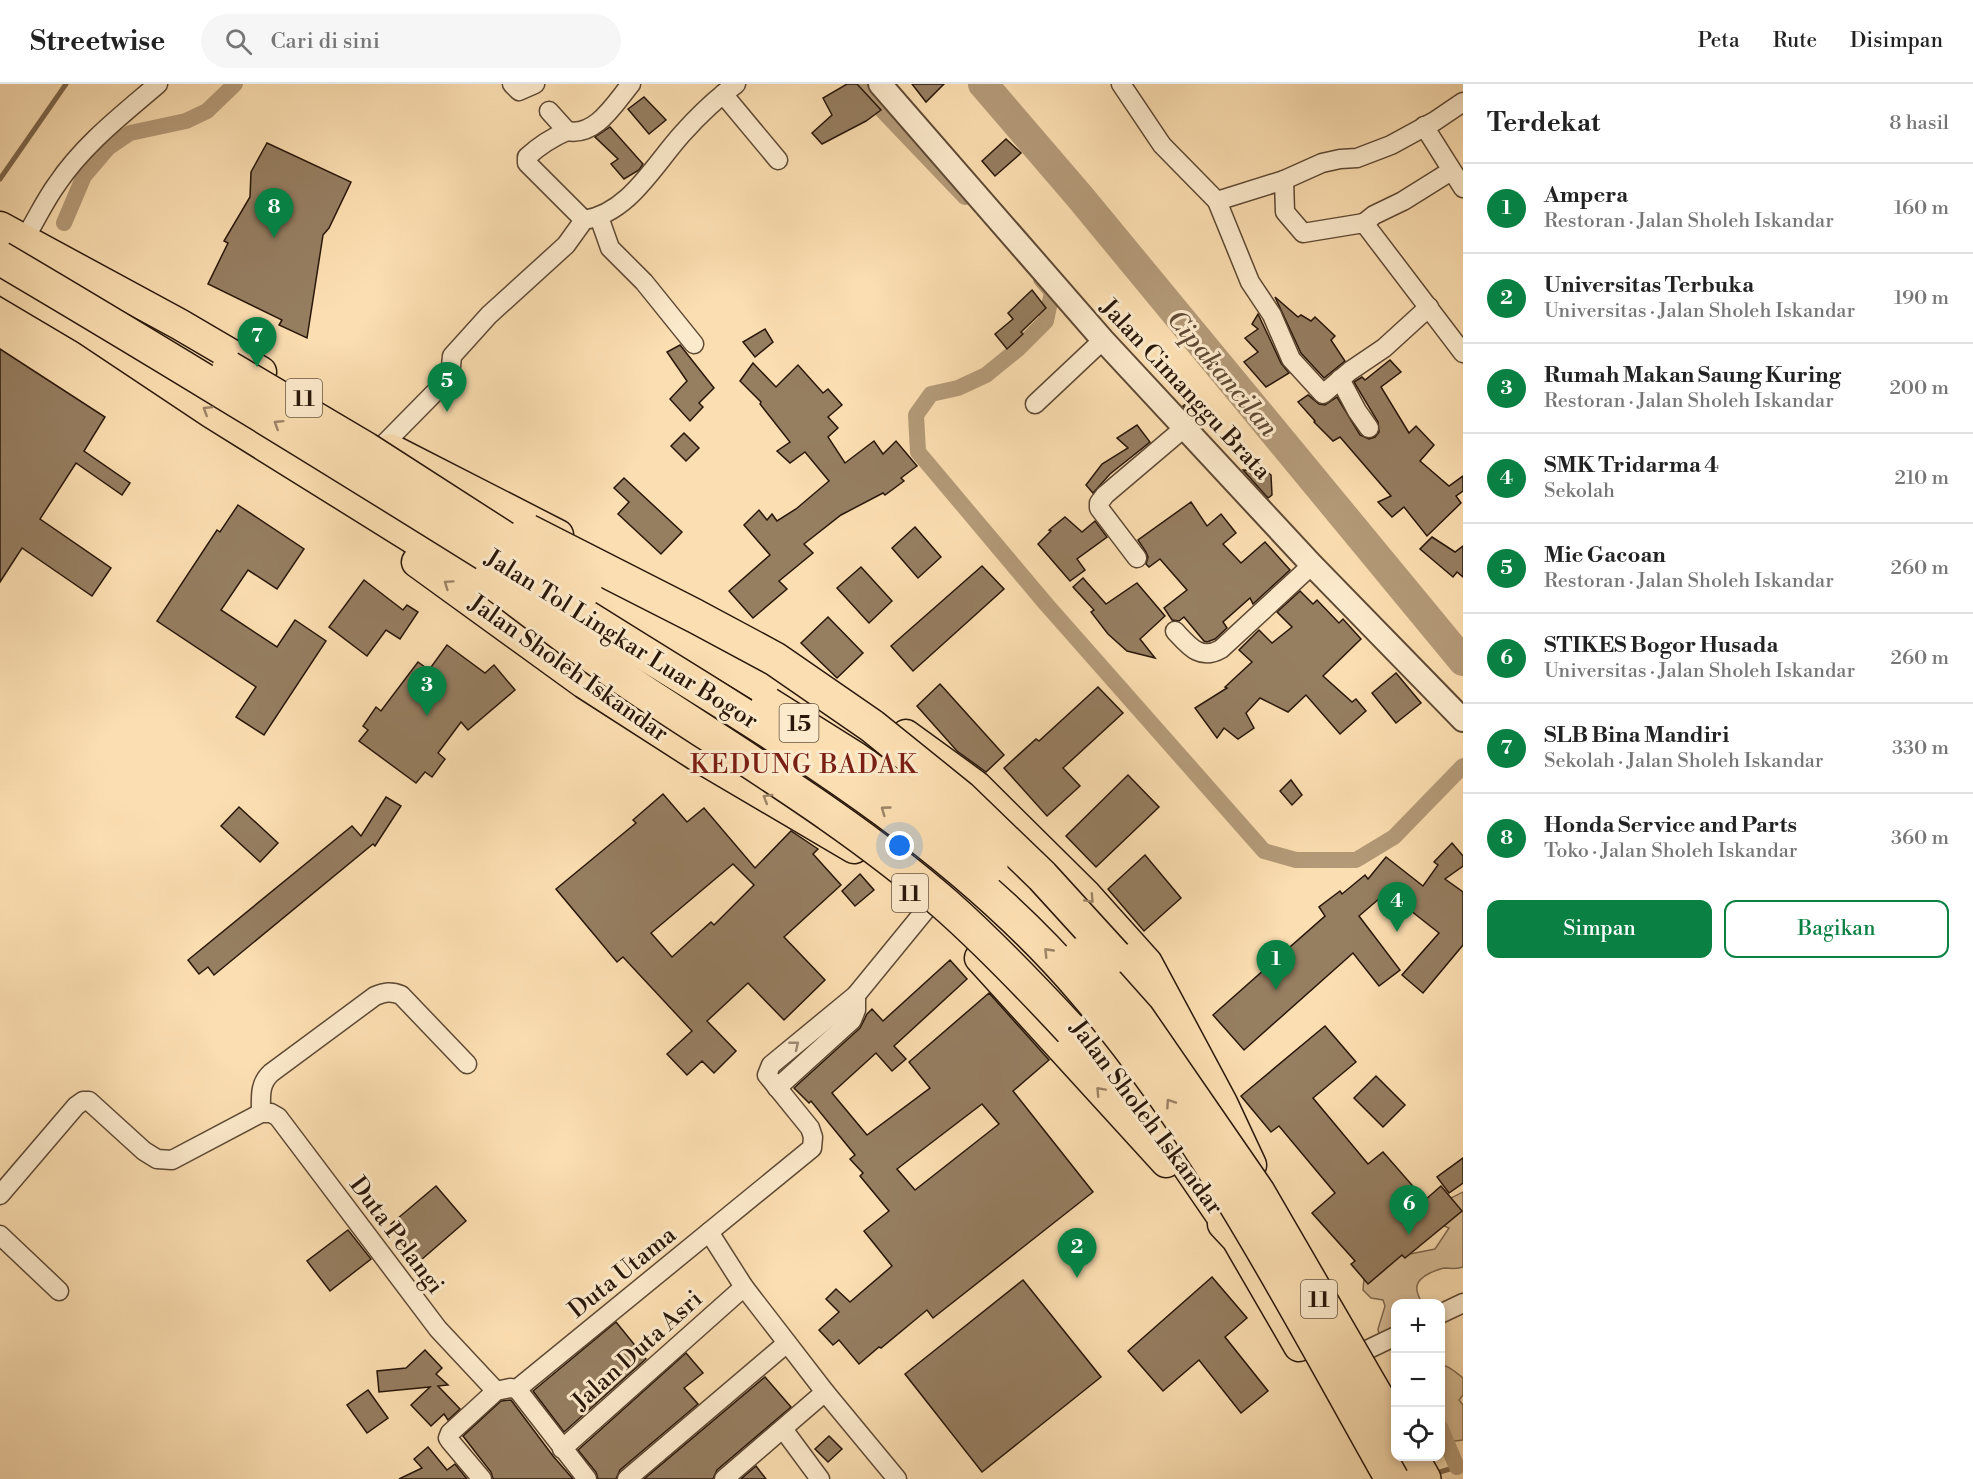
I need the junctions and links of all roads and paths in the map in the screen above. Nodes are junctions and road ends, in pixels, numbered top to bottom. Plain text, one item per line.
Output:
1 (158, 84) edge
2 (512, 84) edge
3 (535, 84) edge
4 (631, 84) edge
5 (880, 84) edge
6 (1121, 84) edge
7 (730, 89) edge
8 (1463, 102) edge
9 (549, 111) dead end
10 (1424, 126) junction
11 (567, 131) junction
12 (778, 160) dead end
13 (1451, 171) junction
14 (1284, 180) junction
15 (1463, 188) edge
16 (1217, 201) junction
17 (592, 219) junction
18 (1364, 223) junction
19 (7, 231) edge
20 (0, 278) edge
21 (0, 295) edge
22 (1429, 307) junction
23 (1103, 340) junction
24 (694, 344) dead end
25 (1461, 348) edge
26 (148, 372) junction
27 (1340, 379) junction
28 (1035, 404) dead end
29 (1184, 428) junction
30 (1369, 428) dead end
31 (374, 447) junction
32 (304, 455) junction
33 (430, 470) junction
34 (497, 527) junction
35 (1137, 558) dead end
36 (1312, 565) junction
37 (468, 572) junction
38 (1175, 631) dead end
39 (1463, 720) edge
40 (928, 907) junction
41 (466, 1064) dead end
42 (1208, 1100) junction
43 (1145, 1107) junction
44 (261, 1113) junction
45 (1246, 1154) junction
46 (0, 1195) edge
47 (709, 1232) junction
48 (0, 1235) edge
49 (1236, 1237) junction
50 (744, 1287) junction
51 (59, 1291) dead end
52 (1463, 1303) edge
53 (1445, 1312) edge
54 (1391, 1338) edge
55 (787, 1343) junction
56 (1350, 1358) junction
57 (517, 1389) junction
58 (496, 1391) junction
59 (825, 1392) junction
60 (1391, 1423) edge
61 (783, 1429) junction
62 (1391, 1435) edge
63 (562, 1449) junction
64 (1407, 1461) edge
65 (1414, 1461) edge
66 (482, 1479) edge
67 (587, 1479) edge
68 (627, 1479) edge
69 (724, 1479) edge
70 (820, 1479) edge
71 (897, 1479) edge
72 (1374, 1479) edge
73 (1392, 1479) edge
74 (1416, 1479) edge
75 (1424, 1479) edge

1 - 19 street
2 - 3 street
4 - 11 street
5 - 23 street, Jalan Cimanggu Brata
6 - 16 street
7 - 12 street
7 - 17 street
8 - 10 street
9 - 11 street
10 - 13 street
10 - 14 street
11 - 17 street
13 - 15 street
13 - 18 street
14 - 16 street
14 - 18 street
16 - 27 street
17 - 24 street
17 - 31 street
18 - 22 street
19 - 31 highway, Jalan Tol Lingkar Luar Bogor / 15, bridge
19 - 31 highway, 11
32 -> 19 highway, Jalan Tol Lingkar Luar Bogor / 15, bridge
20 - 26 highway, 11
21 - 26 highway
22 - 25 street
22 - 27 street
23 - 28 street
23 - 29 street, Jalan Cimanggu Brata
32 -> 26 highway, Jalan Sholeh Iskandar / 11
27 - 30 street
29 - 35 street
29 - 36 street, Jalan Cimanggu Brata
31 - 33 highway, 11
31 - 42 highway, bridge
31 - 60 highway, Jalan Tol Lingkar Luar Bogor / 15, bridge
32 - 37 highway, Jalan Sholeh Iskandar
40 -> 32 highway, Jalan Sholeh Iskandar / 11
32 - 43 highway, bridge
73 -> 32 highway, Jalan Tol Lingkar Luar Bogor / 15, bridge
33 - 34 highway
33 -> 45 highway, 11
34 - 37 highway
34 - 42 highway
36 - 38 street
36 - 39 street, Jalan Cimanggu Brata
37 - 43 highway, Jalan Sholeh Iskandar
40 - 47 street, Duta Utama
49 -> 40 highway, Jalan Sholeh Iskandar / 11
41 - 44 street
42 - 45 highway
43 - 49 highway, Jalan Sholeh Iskandar
44 - 46 street
44 - 58 street, Duta Pelangi
45 - 56 highway, 11
47 - 50 street
47 - 57 street, Duta Utama
48 - 51 street
49 - 72 highway, Jalan Sholeh Iskandar / 11
50 - 55 street
50 - 63 street, Jalan Duta Asri
52 - 53 street
54 - 56 street
55 - 59 street
55 - 68 street
56 - 62 highway, 11
57 - 58 street
57 - 63 street
58 - 66 street
59 - 61 street
59 - 71 street
61 - 69 street
61 - 70 street
63 - 67 street
64 - 74 highway
65 - 75 highway

